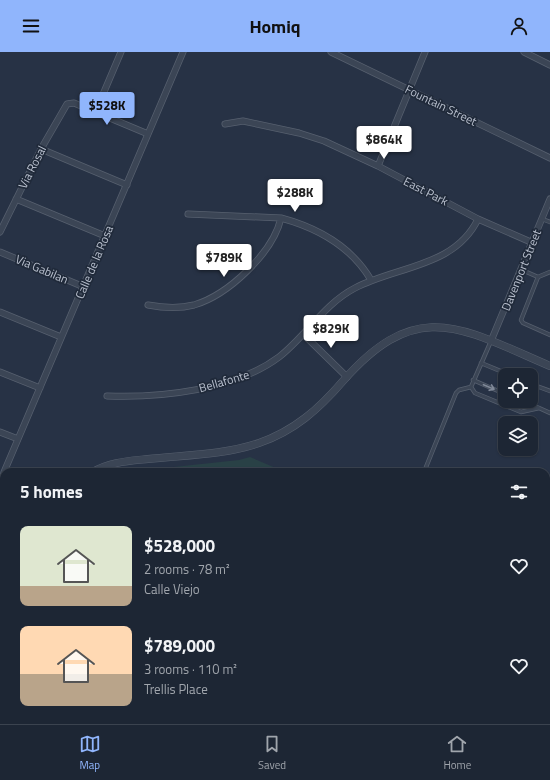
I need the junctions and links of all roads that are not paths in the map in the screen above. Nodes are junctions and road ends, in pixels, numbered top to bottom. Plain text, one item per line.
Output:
1 (121, 52) edge
2 (183, 52) edge
3 (331, 52) edge
4 (425, 52) edge
5 (524, 52) edge
6 (550, 65) edge
7 (410, 89) junction
8 (89, 110) junction
9 (225, 124) dead end
10 (148, 134) junction
11 (41, 149) junction
12 (550, 158) edge
13 (378, 166) junction
14 (127, 185) junction
15 (16, 199) junction
16 (550, 199) edge
17 (188, 214) dead end
18 (281, 218) junction
19 (478, 218) junction
20 (542, 219) junction
21 (550, 222) edge
22 (0, 232) edge
23 (105, 236) junction
24 (533, 243) junction
25 (0, 252) edge
26 (522, 270) junction
27 (550, 272) edge
28 (538, 277) junction
29 (371, 280) junction
30 (84, 287) junction
31 (148, 305) dead end
32 (0, 312) edge
33 (303, 334) junction
34 (550, 335) edge
35 (61, 337) junction
36 (491, 341) junction
37 (481, 363) junction
38 (550, 366) edge
39 (498, 370) edge
40 (0, 372) edge
41 (347, 377) junction
42 (473, 380) junction
43 (471, 387) junction
44 (538, 387) edge
45 (40, 388) junction
46 (498, 391) edge
47 (550, 391) edge
48 (107, 396) dead end
49 (539, 408) joint
50 (550, 413) edge
51 (0, 432) edge
52 (18, 439) junction
53 (6, 468) edge
54 (104, 468) edge
55 (426, 468) edge

1 - 8 street
2 - 10 street, Calle de la Rosa
3 - 7 street, Fountain Street
4 - 7 street
5 - 6 street
7 - 12 street, Fountain Street
7 - 13 street
8 - 10 street
8 - 11 street, Via Rosal
9 - 13 street, East Park
10 - 14 street, Calle de la Rosa
11 - 14 street
11 - 15 street, Via Rosal
13 - 19 street, East Park
14 - 23 street, Calle de la Rosa
15 - 22 street, Via Rosal
15 - 23 street
16 - 20 street, Davenport Street
17 - 18 street
18 - 29 street
18 - 31 street
19 - 24 street, East Park
19 - 29 street, Bellafonte
20 - 21 lane
20 - 24 street, Davenport Street
23 - 30 street, Calle de la Rosa
24 - 26 street, Davenport Street
25 - 30 street, Via Gabilan
26 - 28 lane
26 - 36 street, Davenport Street
27 - 28 lane
28 - 34 lane
29 - 33 street, Bellafonte
30 - 35 street, Calle de la Rosa
32 - 35 street
33 - 41 street
33 - 48 street, Bellafonte
35 - 45 street, Calle de la Rosa
36 - 37 lane
36 - 38 street
36 - 41 street
37 - 39 lane
37 - 42 lane
40 - 45 street
41 - 54 street
42 - 43 lane
42 -> 46 lane
43 - 49 lane
43 - 55 lane
44 - 47 lane
45 - 52 street, Calle de la Rosa
49 - 50 lane
51 - 52 street
52 - 53 street, Calle de la Rosa

